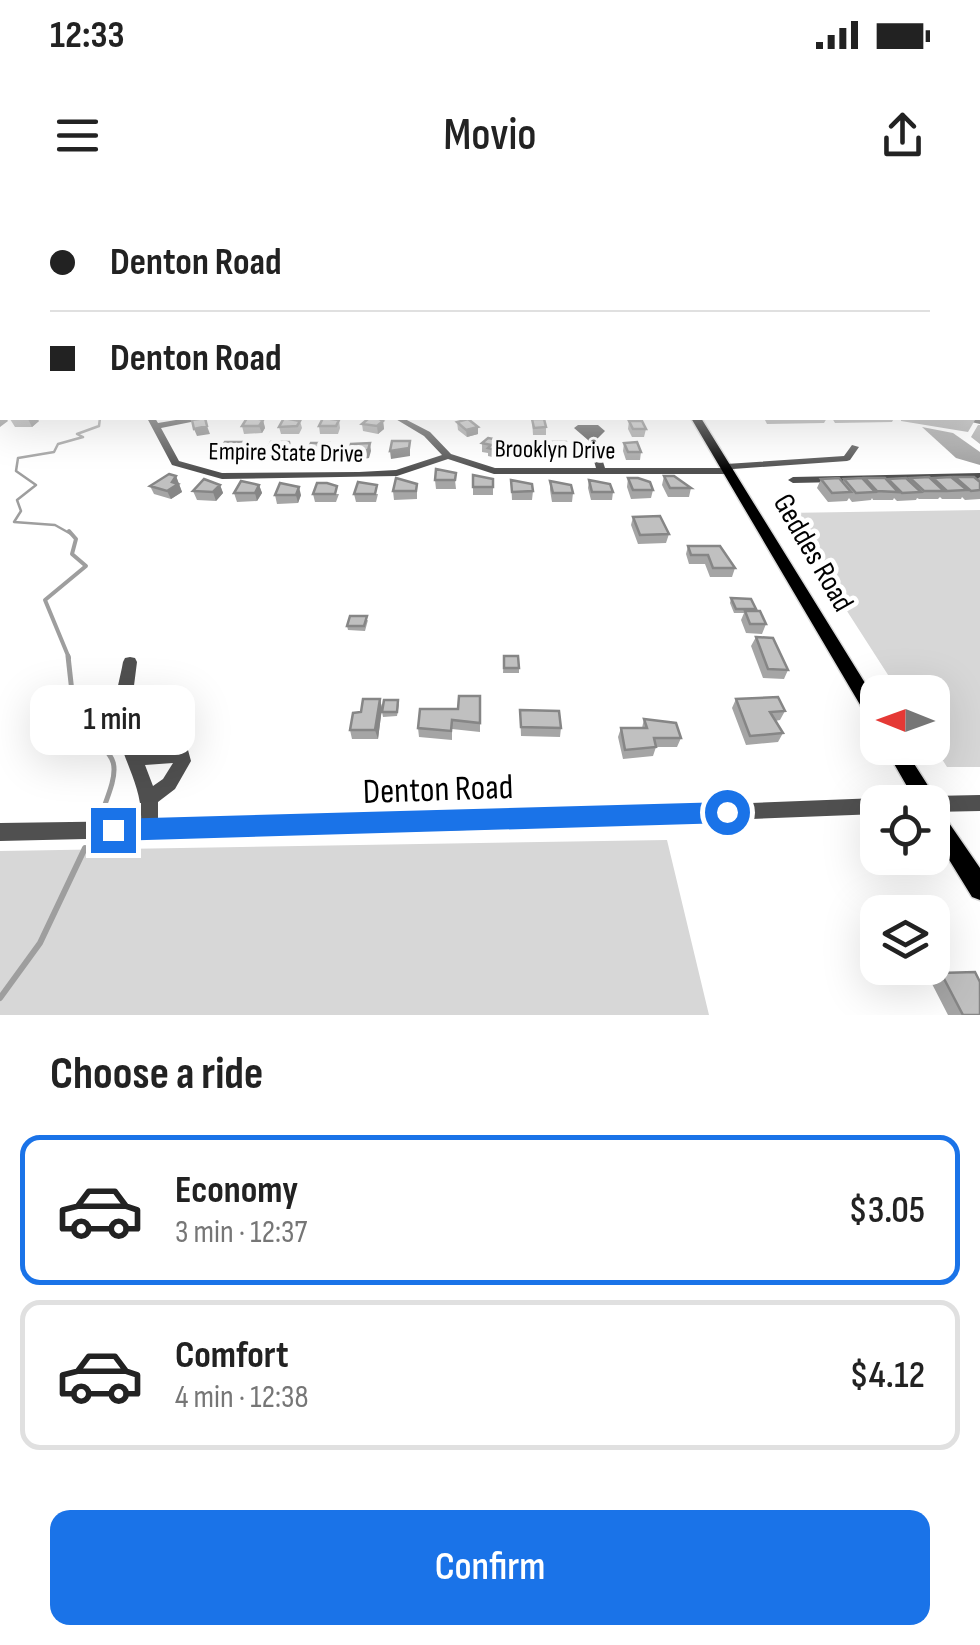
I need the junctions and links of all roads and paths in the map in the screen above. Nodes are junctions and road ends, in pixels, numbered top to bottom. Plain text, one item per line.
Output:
1 (402, 420) edge
2 (697, 420) edge
3 (155, 422) edge
4 (592, 439) dead end
5 (854, 447) dead end
6 (448, 456) junction
7 (728, 469) junction
8 (601, 472) junction
9 (980, 476) edge
10 (793, 480) dead end
11 (130, 662) dead end
12 (860, 690) edge
13 (138, 758) junction
14 (150, 798) junction
15 (980, 803) edge
16 (950, 805) edge
17 (860, 807) edge
18 (149, 829) junction
19 (0, 832) edge
20 (950, 838) edge
21 (980, 889) edge

1 - 6 street, Brooklyn Drive
2 - 7 main road, Geddes Road
3 - 6 street, Empire State Drive
4 - 8 street
5 - 7 street, Brooklyn Drive
6 - 8 street, Brooklyn Drive
7 - 8 street, Brooklyn Drive
7 - 12 main road, Geddes Road
9 - 10 street
11 - 13 street
13 - 14 street
13 - 14 street
14 - 18 street
15 - 16 street
17 - 18 street, Denton Road
18 - 19 street, Denton Road
20 - 21 main road

